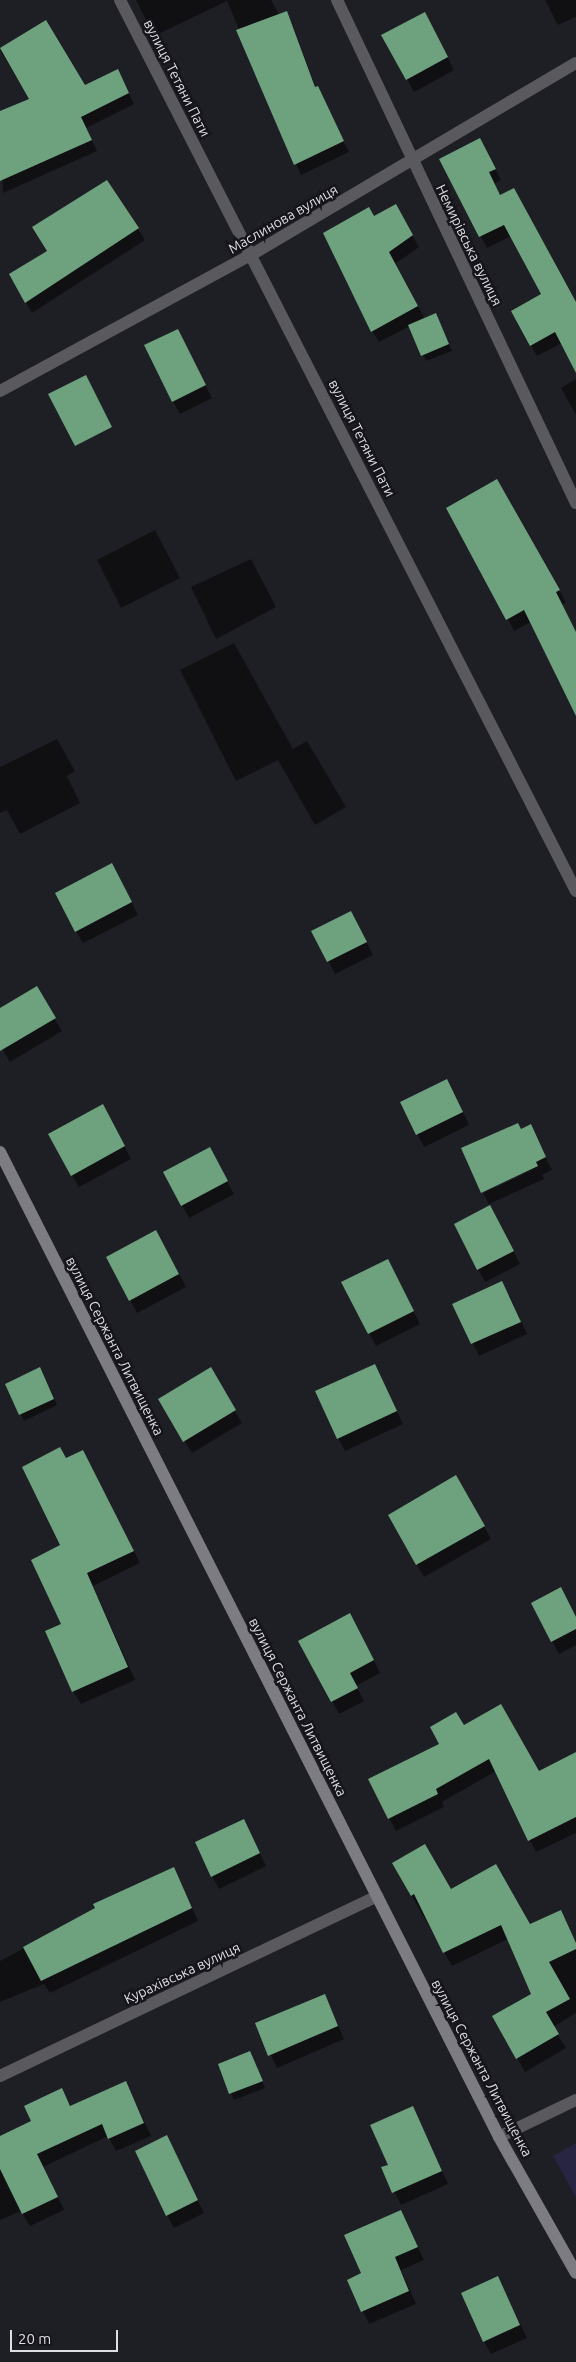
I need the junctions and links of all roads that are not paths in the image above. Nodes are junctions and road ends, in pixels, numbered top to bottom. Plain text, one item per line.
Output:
1 (120, 0) edge
2 (337, 0) edge
3 (576, 63) edge
4 (412, 162) junction
5 (251, 255) junction
6 (0, 391) edge
7 (576, 503) edge
8 (576, 891) edge
9 (0, 1152) edge
10 (377, 1896) junction
11 (0, 2076) edge
12 (576, 2100) edge
13 (499, 2137) junction
14 (576, 2273) edge

1 - 5 street, вулиця Тетяни Пати
2 - 4 street, Немирівська вулиця
3 - 4 street, Маслинова вулиця
4 - 5 street, Маслинова вулиця
4 - 7 street, Немирівська вулиця
5 - 6 street, Маслинова вулиця
5 - 8 street, вулиця Тетяни Пати
9 - 10 main road, вулиця Сержанта Литвищенка
10 - 11 street, Курахівська вулиця
10 - 13 main road, вулиця Сержанта Литвищенка
12 - 13 street
13 - 14 main road, вулиця Сержанта Литвищенка

